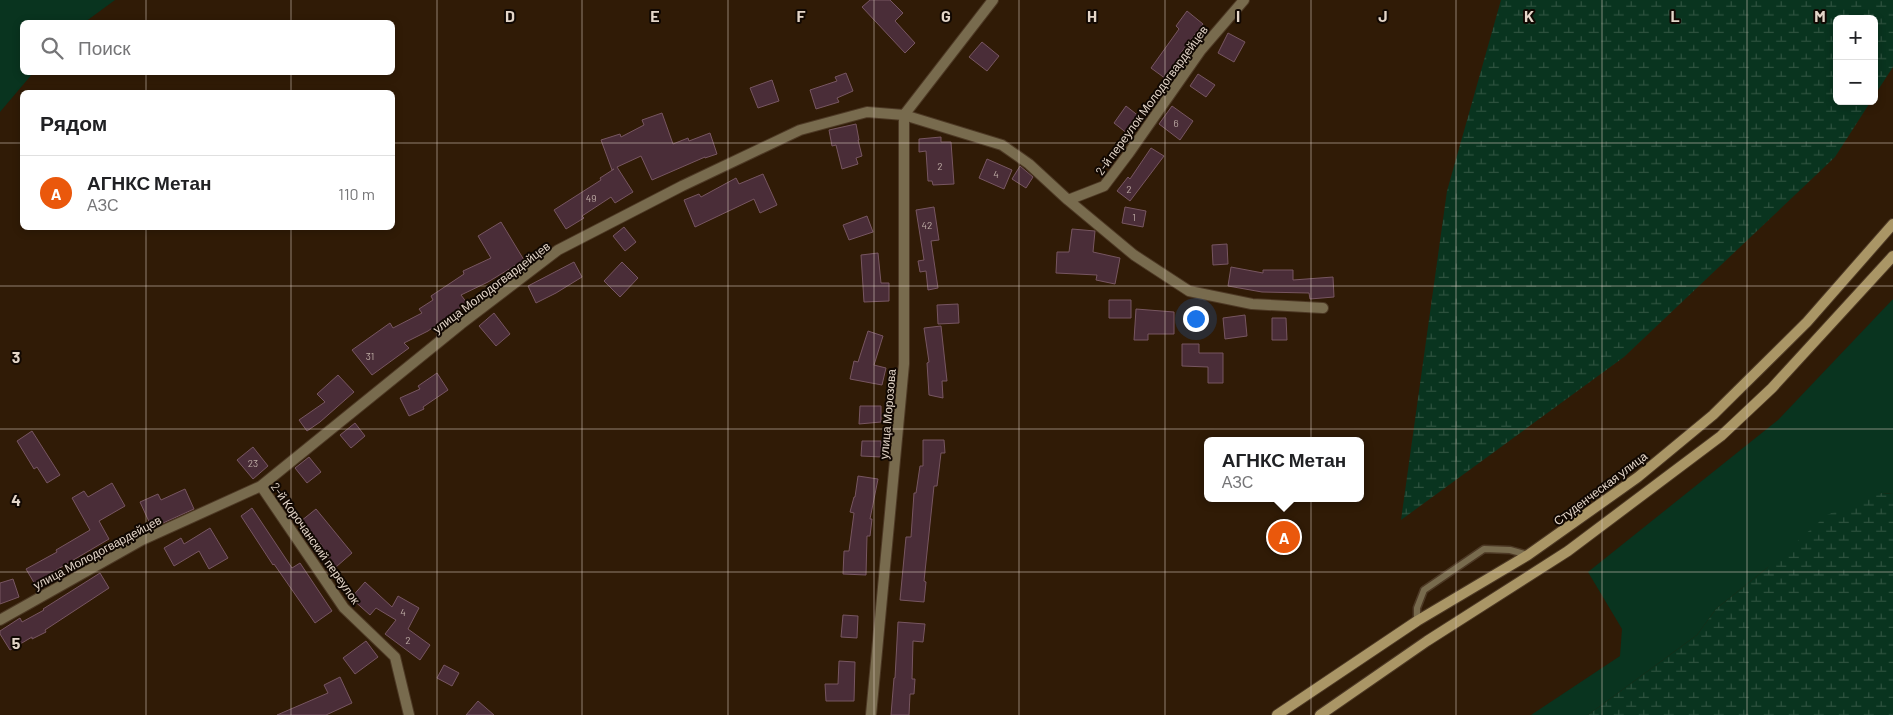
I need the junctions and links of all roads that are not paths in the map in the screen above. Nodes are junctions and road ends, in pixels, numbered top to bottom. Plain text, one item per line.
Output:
1 (993, 0) edge
2 (1244, 0) edge
3 (904, 115) junction
4 (1068, 200) junction
5 (1893, 224) edge
6 (1893, 256) edge
7 (1323, 308) dead end
8 (261, 486) junction
9 (1528, 555) junction
10 (0, 620) edge
11 (1417, 621) junction
12 (409, 715) edge
13 (871, 715) edge
14 (1277, 715) edge
15 (1320, 715) edge

1 - 3 street
2 - 4 street, 2-й переулок Молодогвардейцев
3 - 4 street, улица Молодогвардейцев
3 - 8 street, улица Молодогвардейцев
3 - 13 street, улица Морозова
4 - 7 street, улица Молодогвардейцев
5 - 9 main road, Студенческая улица
6 - 15 main road
8 - 10 street, улица Молодогвардейцев
8 - 12 street, 2-й Корочанский переулок
9 - 11 main road, Студенческая улица
9 - 11 lane
11 - 14 main road, Студенческая улица

